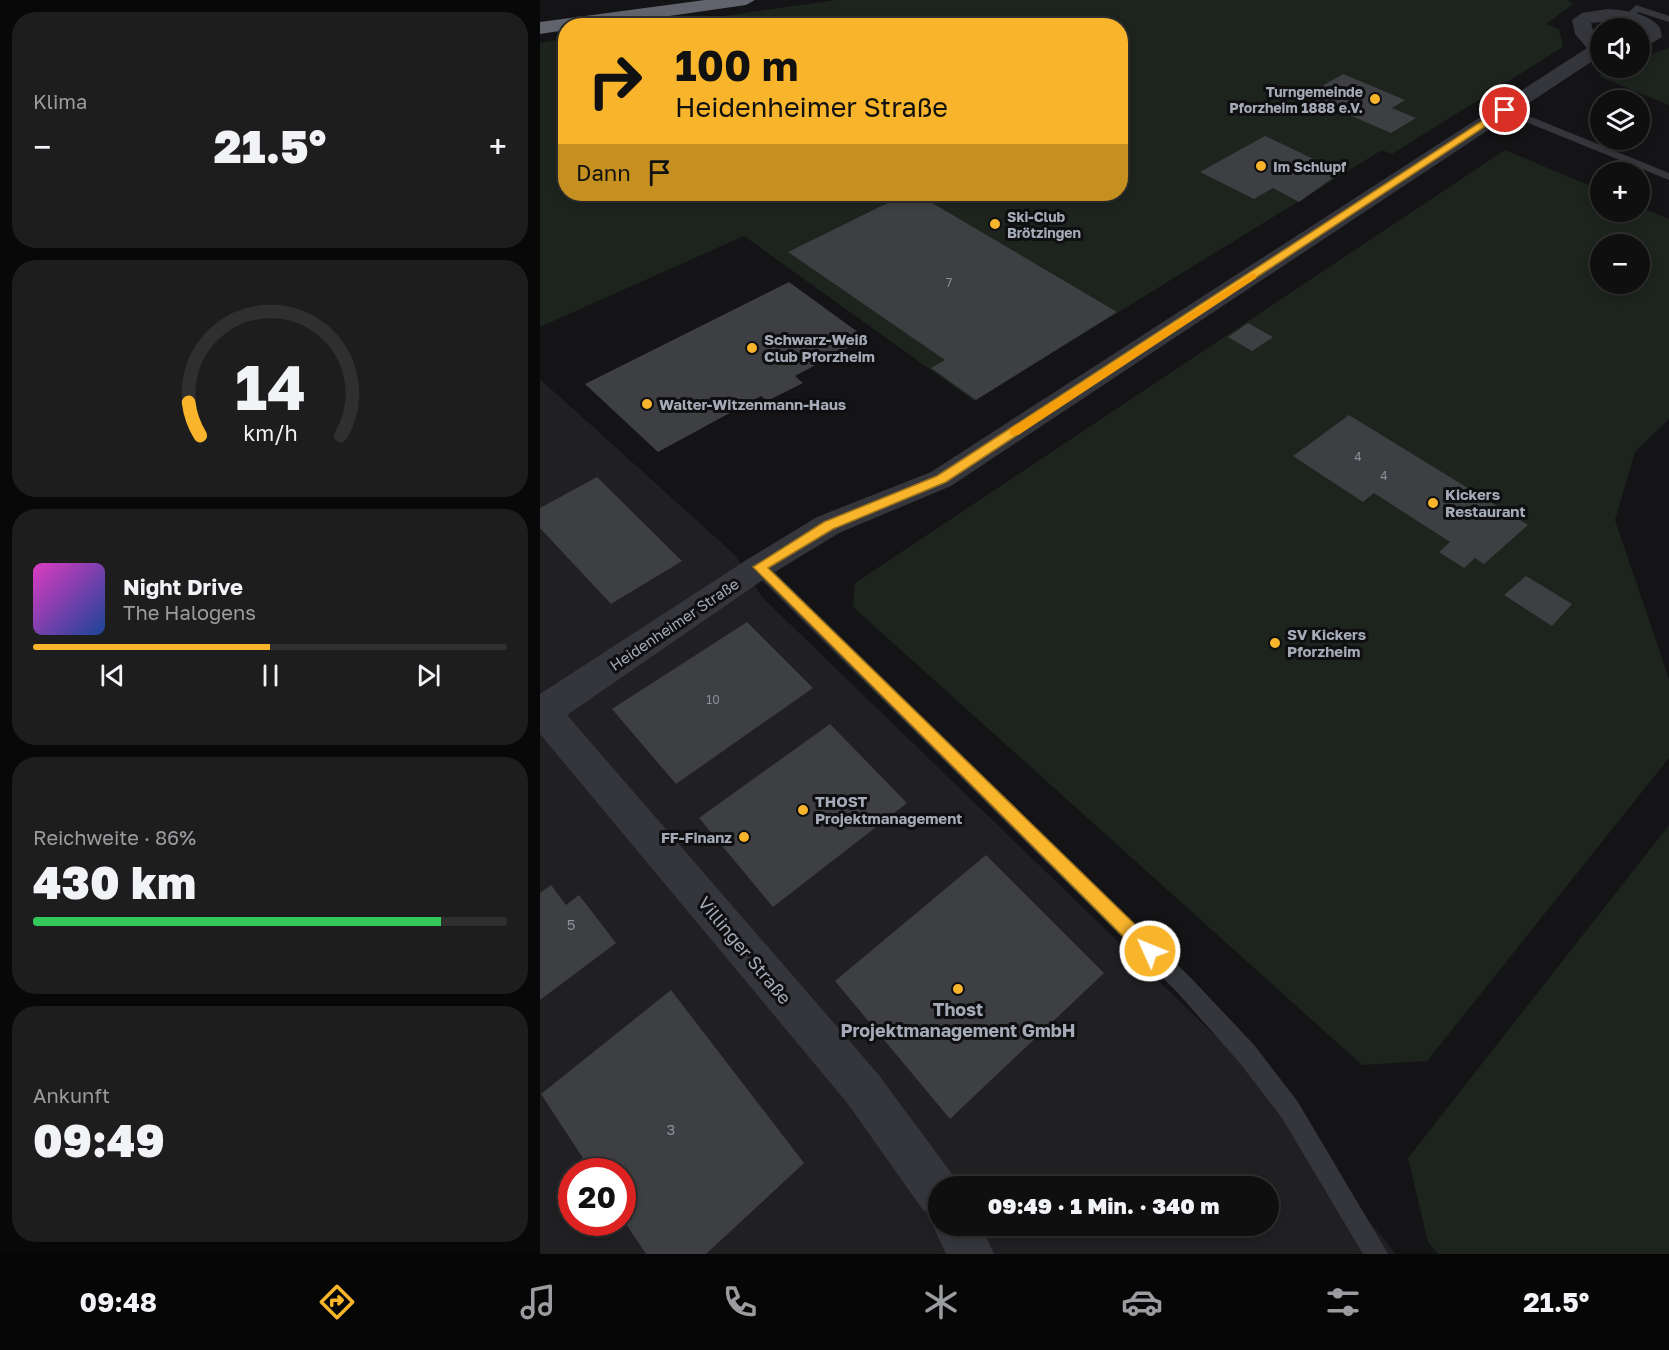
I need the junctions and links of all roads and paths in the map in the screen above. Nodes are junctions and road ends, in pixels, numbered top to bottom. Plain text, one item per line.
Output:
1 (746, 0) edge
2 (1633, 13) junction
3 (614, 18) edge
4 (1639, 18) edge
5 (1669, 19) edge
6 (558, 26) edge
7 (540, 28) edge
8 (1590, 43) edge
9 (1590, 55) edge
10 (1505, 110) junction
11 (1669, 177) edge
12 (759, 567) junction
13 (542, 711) edge
14 (928, 1179) edge
15 (962, 1236) edge
16 (970, 1254) edge
17 (1376, 1254) edge

1 - 3 highway
2 - 4 street
2 - 5 lane
2 - 8 street, Heidenheimer Straße
6 - 7 highway
9 - 10 street, Heidenheimer Straße
10 - 11 lane
10 - 12 street, Heidenheimer Straße
12 - 13 street, Heidenheimer Straße
12 - 17 lane
13 - 14 street, Villinger Straße
15 - 16 street

